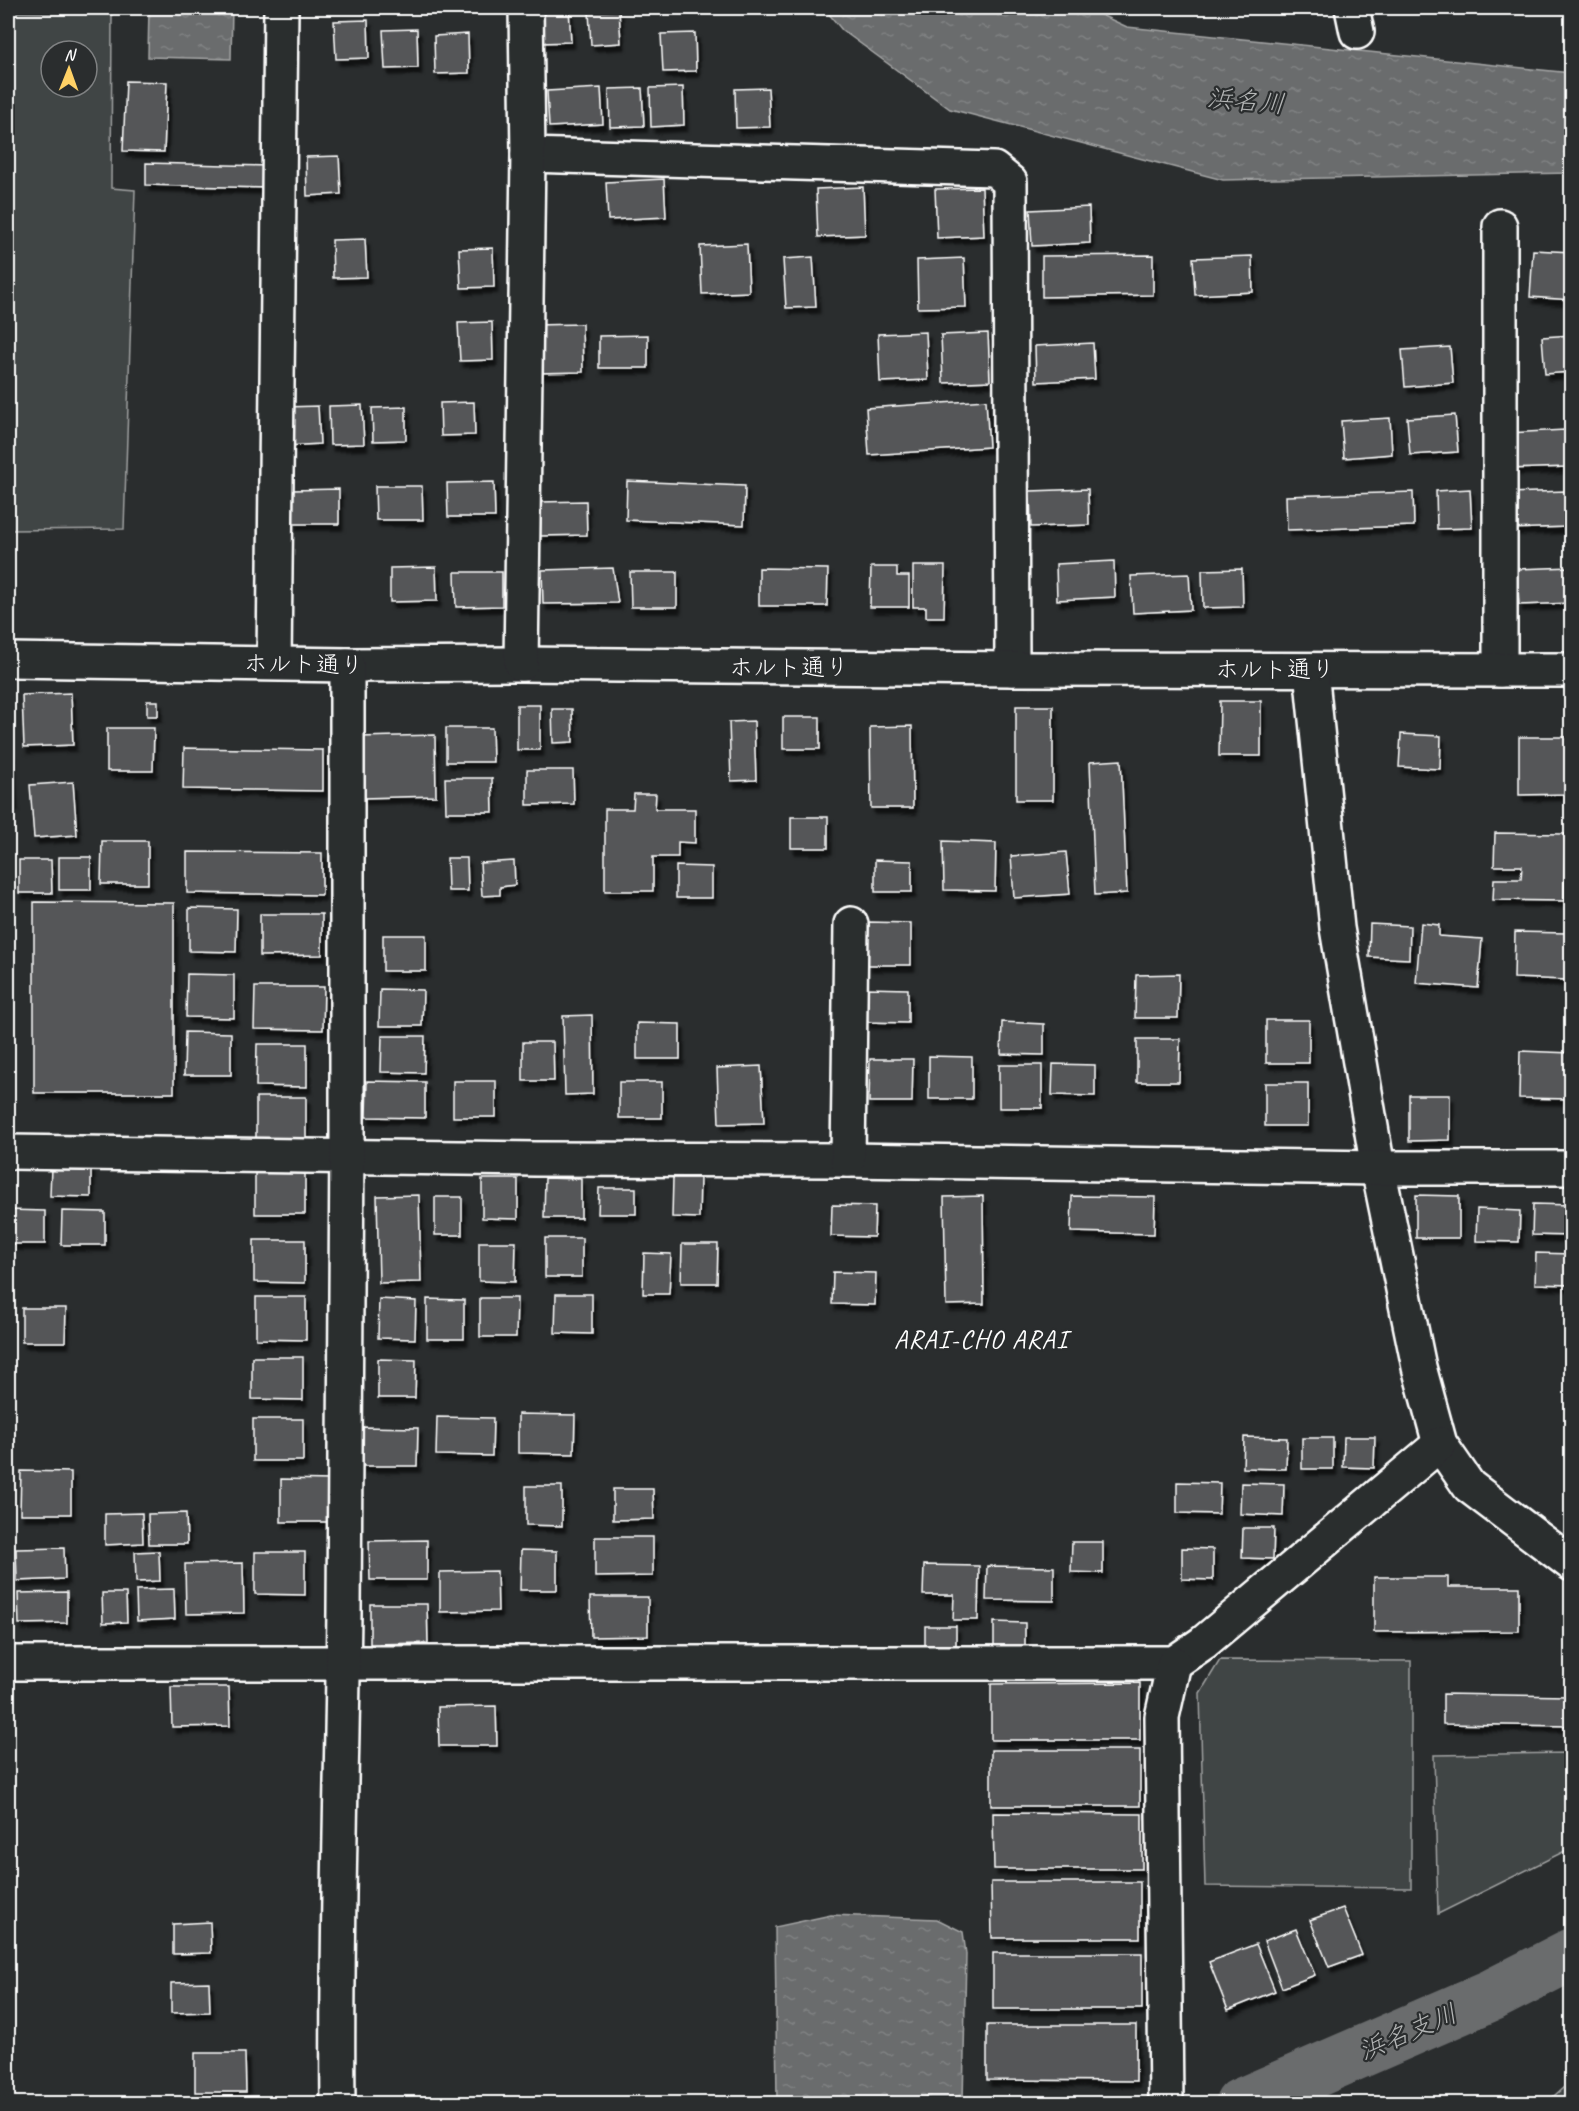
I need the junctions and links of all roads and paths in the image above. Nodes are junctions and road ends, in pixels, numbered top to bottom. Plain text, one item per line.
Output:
1 (281, 8) edge
2 (526, 8) edge
3 (528, 155) junction
4 (1500, 226) dead end
5 (8, 660) edge
6 (274, 663) junction
7 (521, 664) junction
8 (347, 665) junction
9 (1012, 669) junction
10 (1311, 670) junction
11 (1500, 670) junction
12 (1572, 670) edge
13 (851, 924) dead end
14 (8, 1152) edge
15 (348, 1155) junction
16 (848, 1160) junction
17 (1378, 1168) junction
18 (1572, 1168) edge
19 (1440, 1444) junction
20 (1572, 1564) edge
21 (8, 1663) edge
22 (343, 1663) junction
23 (1174, 1663) junction
24 (1166, 2101) edge
25 (338, 2103) edge

1 - 6 street
2 - 3 street
3 - 7 street
3 - 9 street
4 - 11 street
5 - 6 street, ホルト通り
6 - 8 street, ホルト通り
7 - 8 street, ホルト通り
7 - 9 street, ホルト通り
8 - 15 street
9 - 10 street, ホルト通り
10 - 11 street, ホルト通り
10 - 17 street
11 - 12 street, ホルト通り
13 - 16 street
14 - 15 street
15 - 16 street
15 - 22 street
16 - 17 street
17 - 18 street
17 - 19 street
19 - 20 street
19 - 23 street
21 - 22 street
22 - 23 street
22 - 25 street
23 - 24 street

